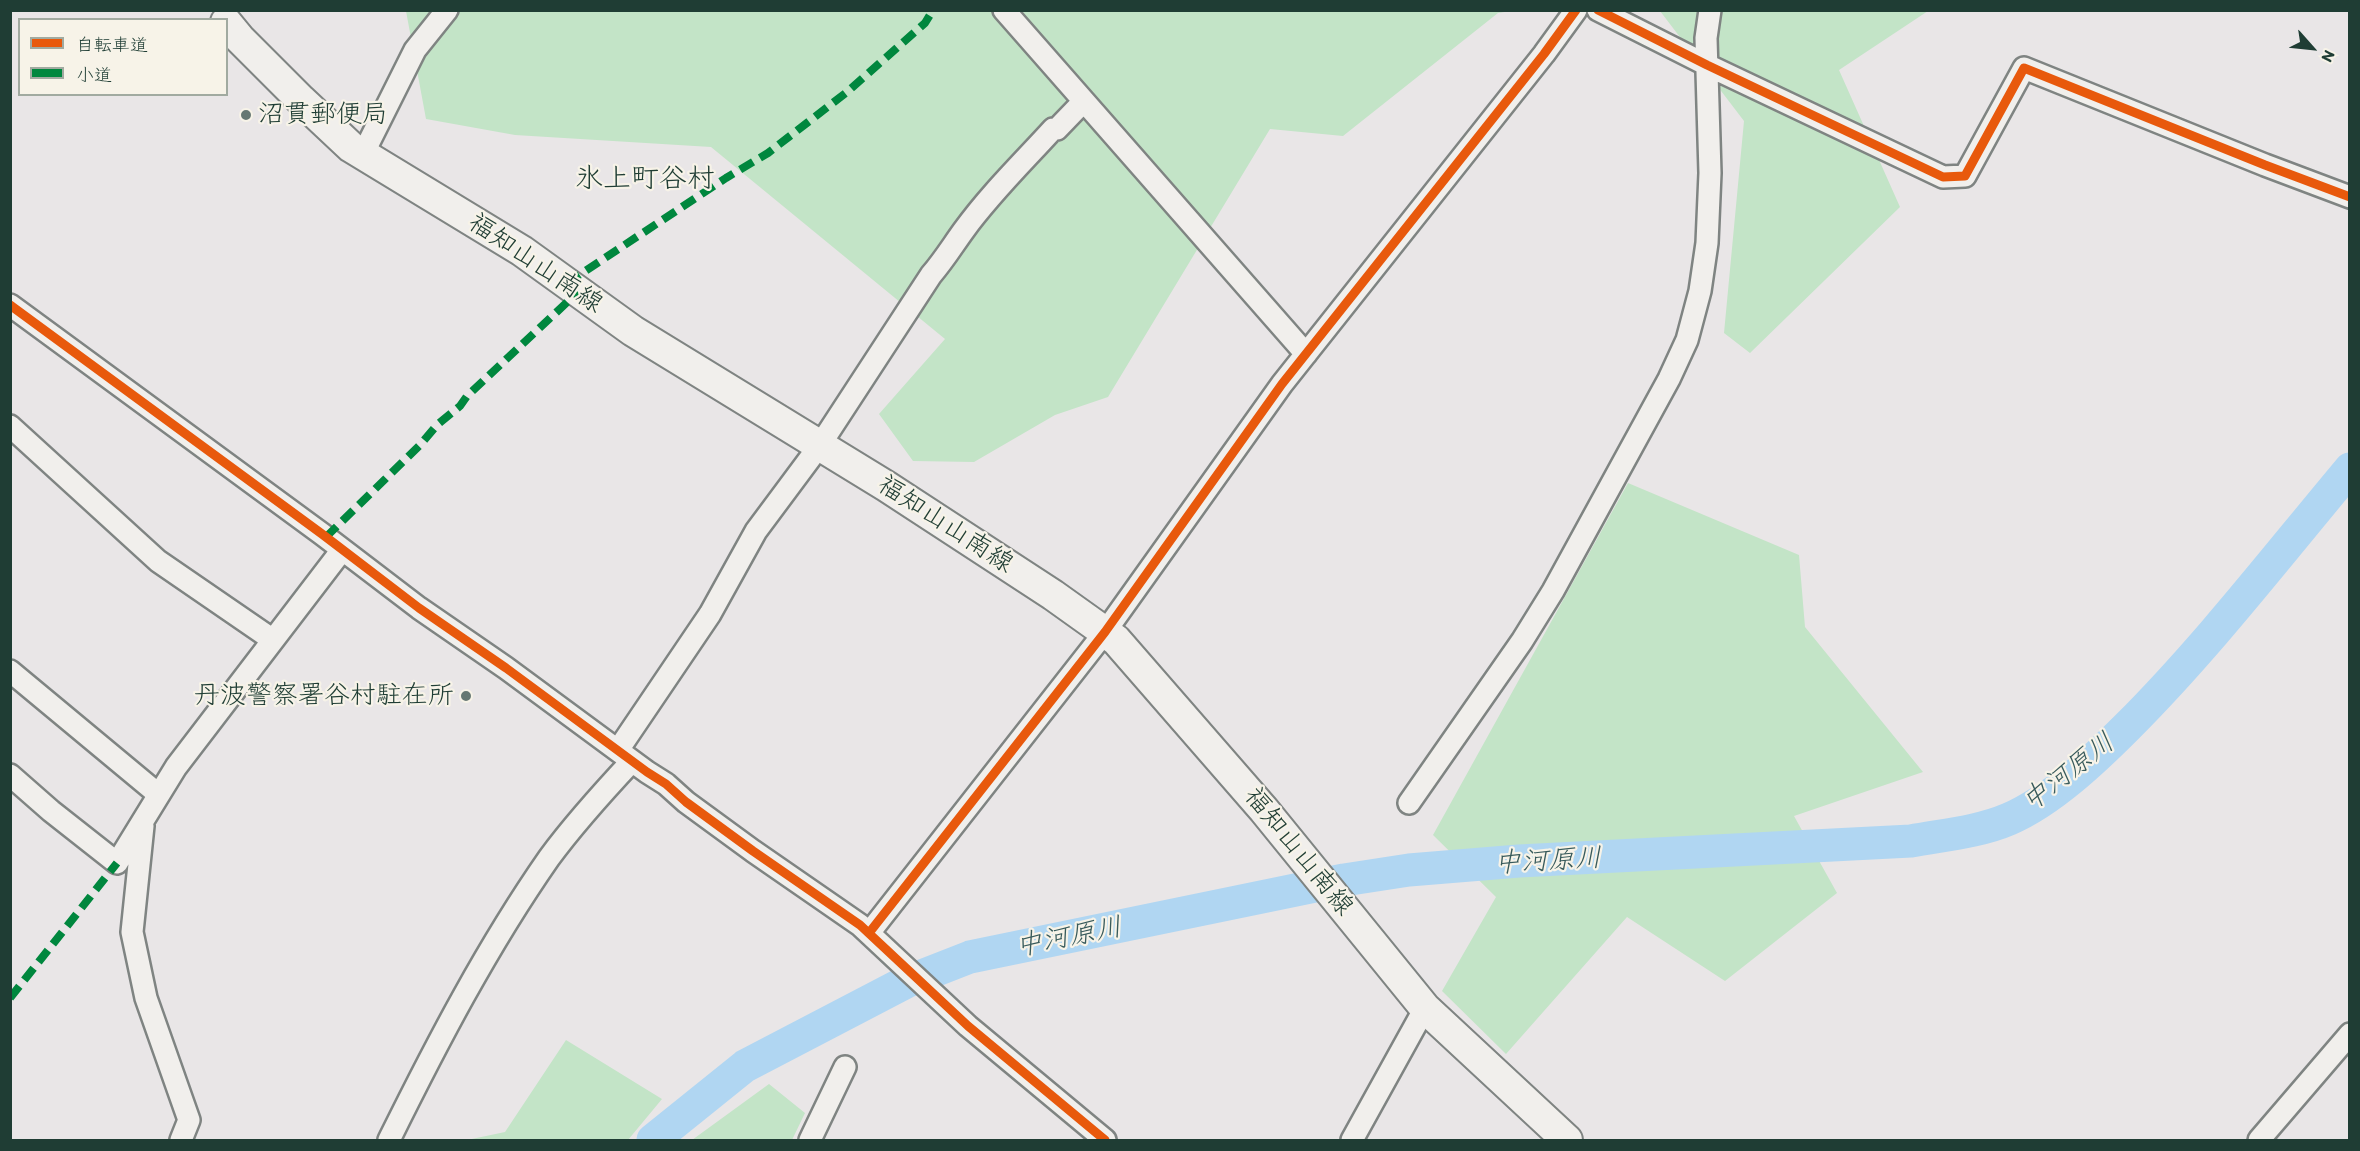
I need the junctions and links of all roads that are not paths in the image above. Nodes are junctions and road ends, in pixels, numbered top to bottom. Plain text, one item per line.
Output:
1 (447, 10) edge
2 (1004, 10) edge
3 (1576, 10) edge
4 (1598, 10) edge
5 (1710, 10) edge
6 (228, 24) edge
7 (1707, 65) junction
8 (1083, 102) junction
9 (363, 154) junction
10 (2349, 197) edge
11 (10, 305) edge
12 (1306, 354) junction
13 (10, 426) edge
14 (820, 445) junction
15 (342, 550) junction
16 (1105, 632) junction
17 (273, 639) junction
18 (10, 671) edge
19 (625, 755) junction
20 (10, 775) edge
21 (158, 794) junction
22 (1409, 803) dead end
23 (143, 819) junction
24 (869, 933) junction
25 (1425, 1008) junction
26 (2349, 1034) edge
27 (845, 1067) dead end
28 (1081, 1133) edge
29 (181, 1140) edge
30 (389, 1140) edge
31 (810, 1140) edge
32 (1105, 1140) edge
33 (1352, 1140) edge
34 (1567, 1140) edge
35 (2259, 1140) edge

1 - 9 street
2 - 8 street
3 - 12 street
4 - 7 street
5 - 7 street
6 - 9 main road, 福知山山南線
7 - 10 street
7 - 22 street
8 - 12 street
8 - 14 street
9 - 14 main road, 福知山山南線
11 - 15 street
12 - 16 street
13 - 17 street
14 - 16 main road, 福知山山南線
14 - 19 street
15 - 17 street
15 - 19 street
16 - 24 street
16 - 25 main road, 福知山山南線
17 - 21 street
18 - 21 street
19 - 24 street
19 - 30 street
20 - 23 street
21 - 23 street
23 - 29 street
24 - 28 street
25 - 33 street
25 - 34 main road, 福知山山南線
26 - 35 street
27 - 31 street
28 - 32 street

